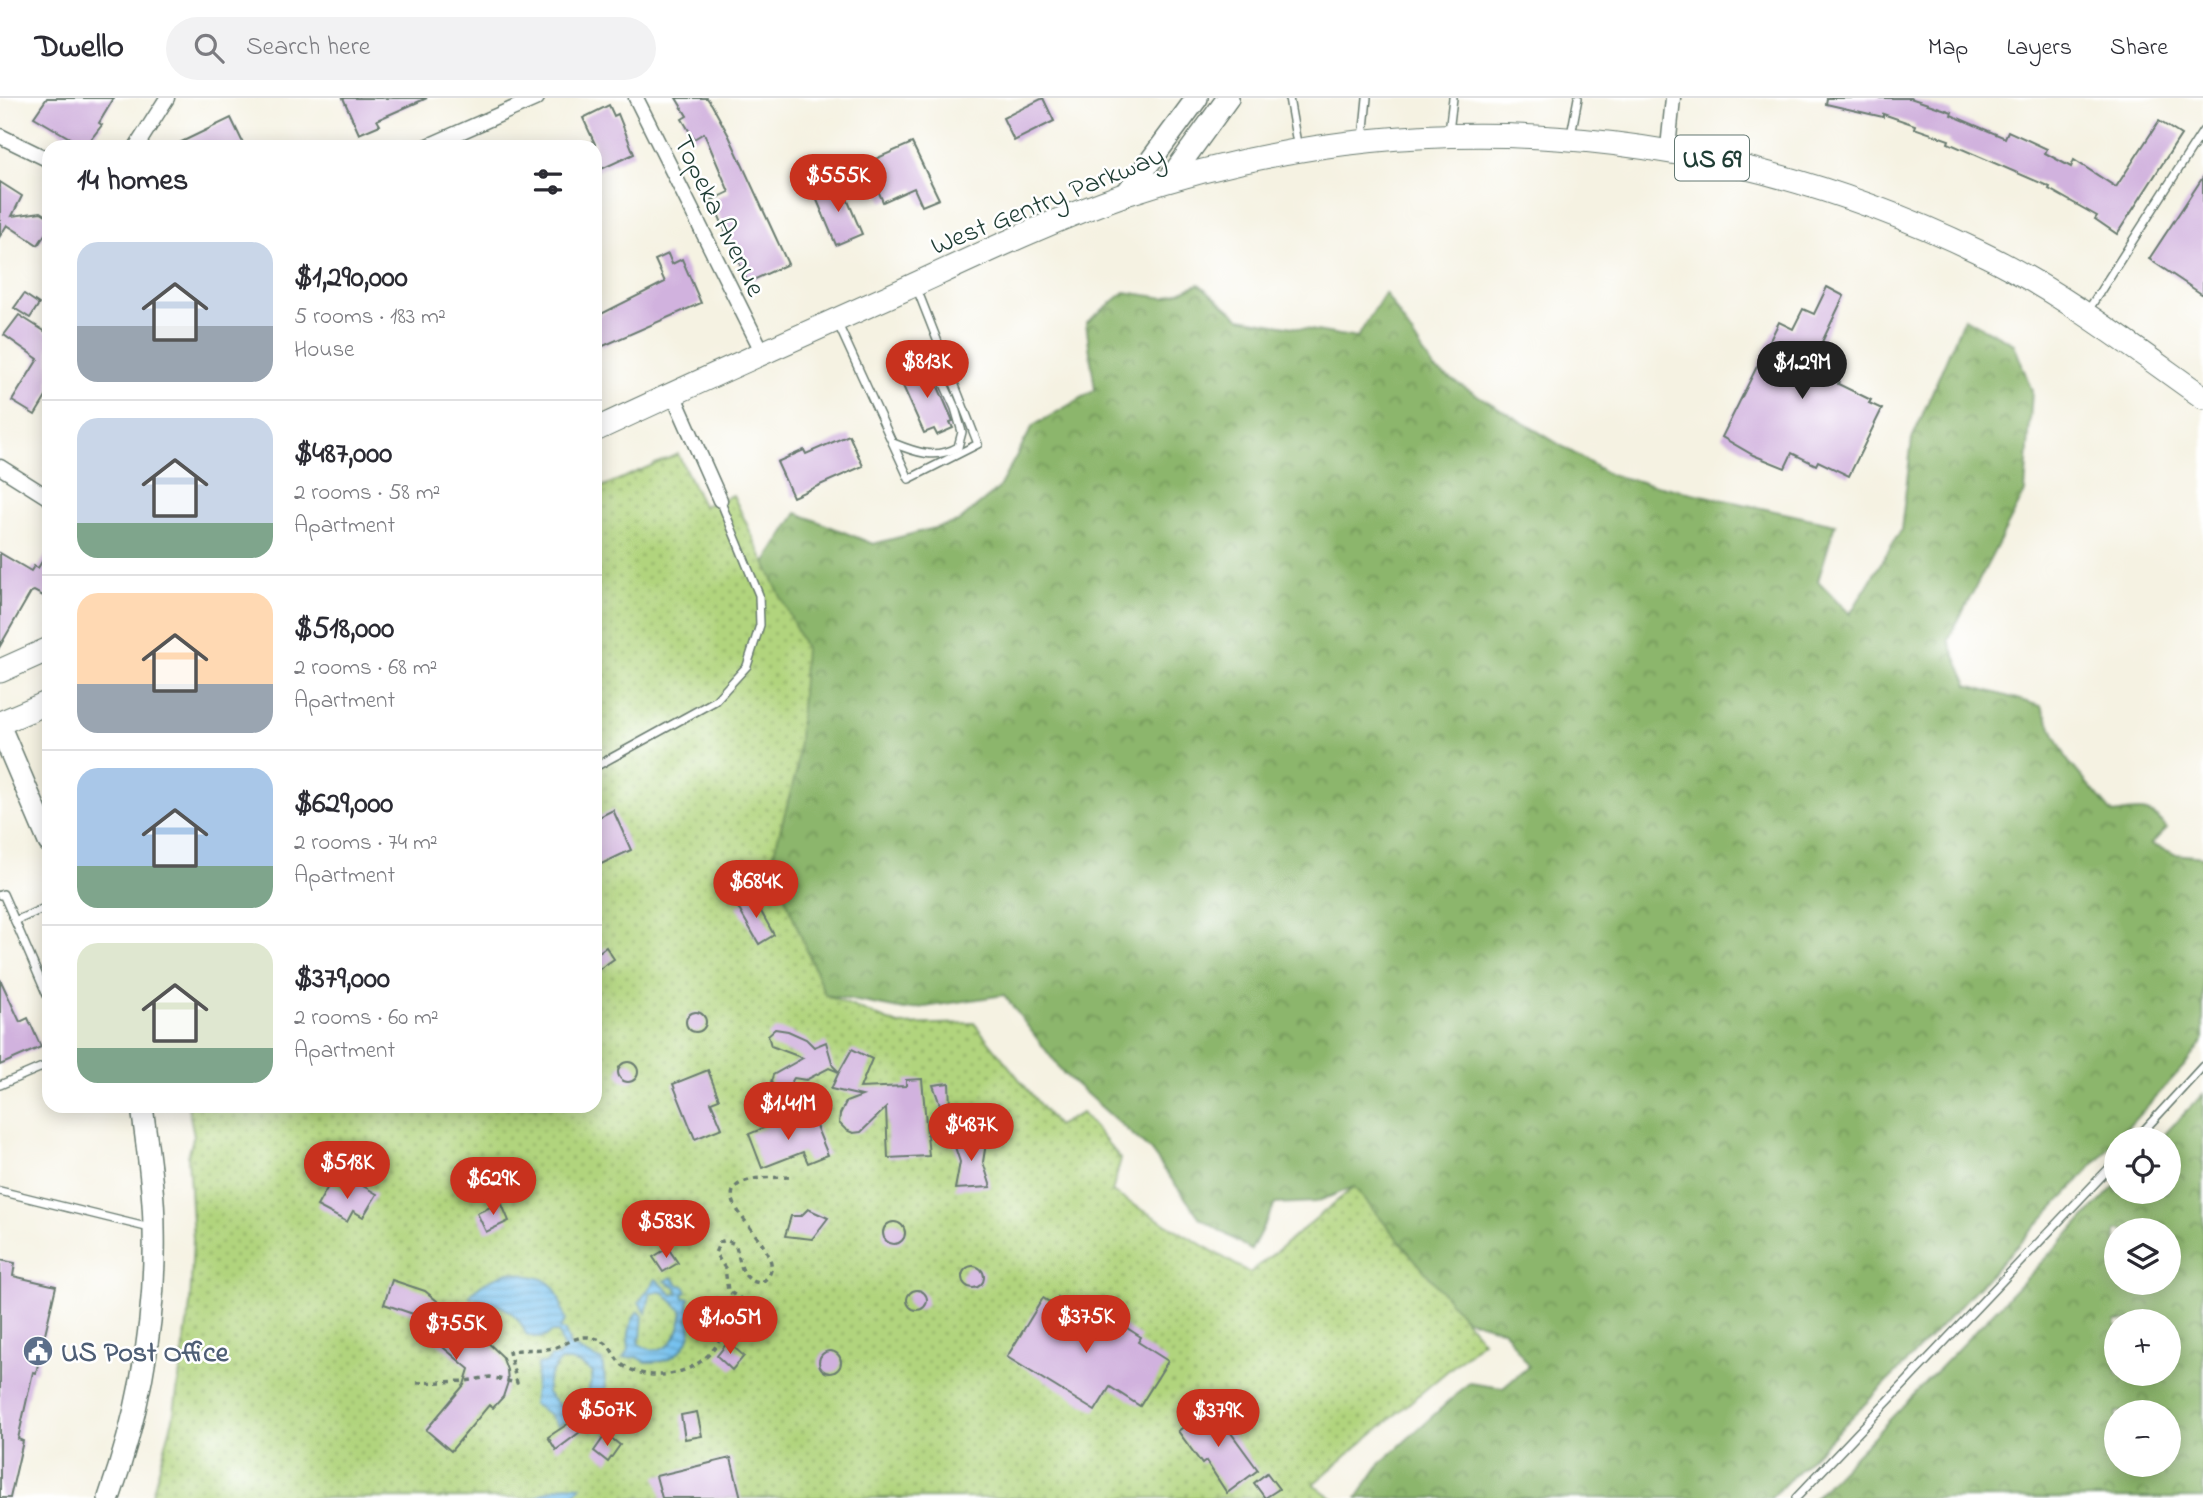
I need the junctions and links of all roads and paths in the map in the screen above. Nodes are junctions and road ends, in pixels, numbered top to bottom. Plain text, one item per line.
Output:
1 (167, 98) edge
2 (537, 98) edge
3 (636, 98) edge
4 (1228, 98) edge
5 (1289, 98) edge
6 (1367, 98) edge
7 (1453, 98) edge
8 (1577, 98) edge
9 (1673, 98) edge
10 (1195, 99) edge
11 (2203, 131) edge
12 (1449, 134) junction
13 (0, 136) edge
14 (1571, 138) junction
15 (1363, 139) junction
16 (140, 140) edge
17 (442, 140) edge
18 (1668, 148) junction
19 (1298, 149) junction
20 (42, 157) edge
21 (1168, 181) junction
22 (1126, 194) junction
23 (915, 284) junction
24 (2084, 315) junction
25 (836, 320) junction
26 (939, 345) junction
27 (763, 353) junction
28 (673, 394) junction
29 (2203, 397) edge
30 (602, 427) edge
31 (893, 442) junction
32 (0, 467) edge
33 (42, 494) edge
34 (720, 500) joint
35 (42, 652) edge
36 (0, 671) edge
37 (42, 705) edge
38 (0, 725) edge
39 (602, 763) edge
40 (42, 825) edge
41 (1, 892) edge
42 (42, 909) edge
43 (15, 921) junction
44 (42, 984) edge
45 (2203, 1066) edge
46 (42, 1067) edge
47 (0, 1085) edge
48 (143, 1113) edge
49 (2147, 1127) edge
50 (2104, 1174) edge
51 (790, 1177) dead end
52 (0, 1191) edge
53 (154, 1229) junction
54 (417, 1383) dead end
55 (109, 1498) edge
56 (1796, 1498) edge

1 - 16 street
2 - 17 street
3 - 27 street, Topeka Avenue
4 - 21 main road
5 - 19 lane
6 - 15 lane
7 - 12 lane
8 - 14 lane
9 - 18 street
10 - 22 main road
11 - 24 lane
12 - 14 main road, West Gentry Parkway / US 69
12 - 15 main road, West Gentry Parkway / US 69
13 - 20 street
14 - 18 main road, West Gentry Parkway / US 69
15 - 19 main road, West Gentry Parkway / US 69
18 - 24 main road, West Gentry Parkway / US 69
19 - 21 main road, West Gentry Parkway / US 69
21 - 22 main road, West Gentry Parkway / US 69
22 - 23 main road, West Gentry Parkway / US 69
23 - 25 main road, West Gentry Parkway / US 69
23 - 26 lane
24 - 29 main road, West Gentry Parkway / US 69
25 - 27 main road, West Gentry Parkway / US 69
25 - 31 lane
26 - 31 lane
26 - 31 lane
27 - 28 main road, West Gentry Parkway / US 69
28 - 30 main road, West Gentry Parkway / US 69
28 - 34 street
32 - 33 street
34 - 39 lane
35 - 36 main road
37 - 38 main road
38 - 40 main road
41 - 43 lane
42 - 43 lane
43 - 44 lane
45 - 49 lane
46 - 47 lane
48 - 53 main road
50 - 56 lane
51 - 54 path
52 - 53 lane
53 - 55 main road

